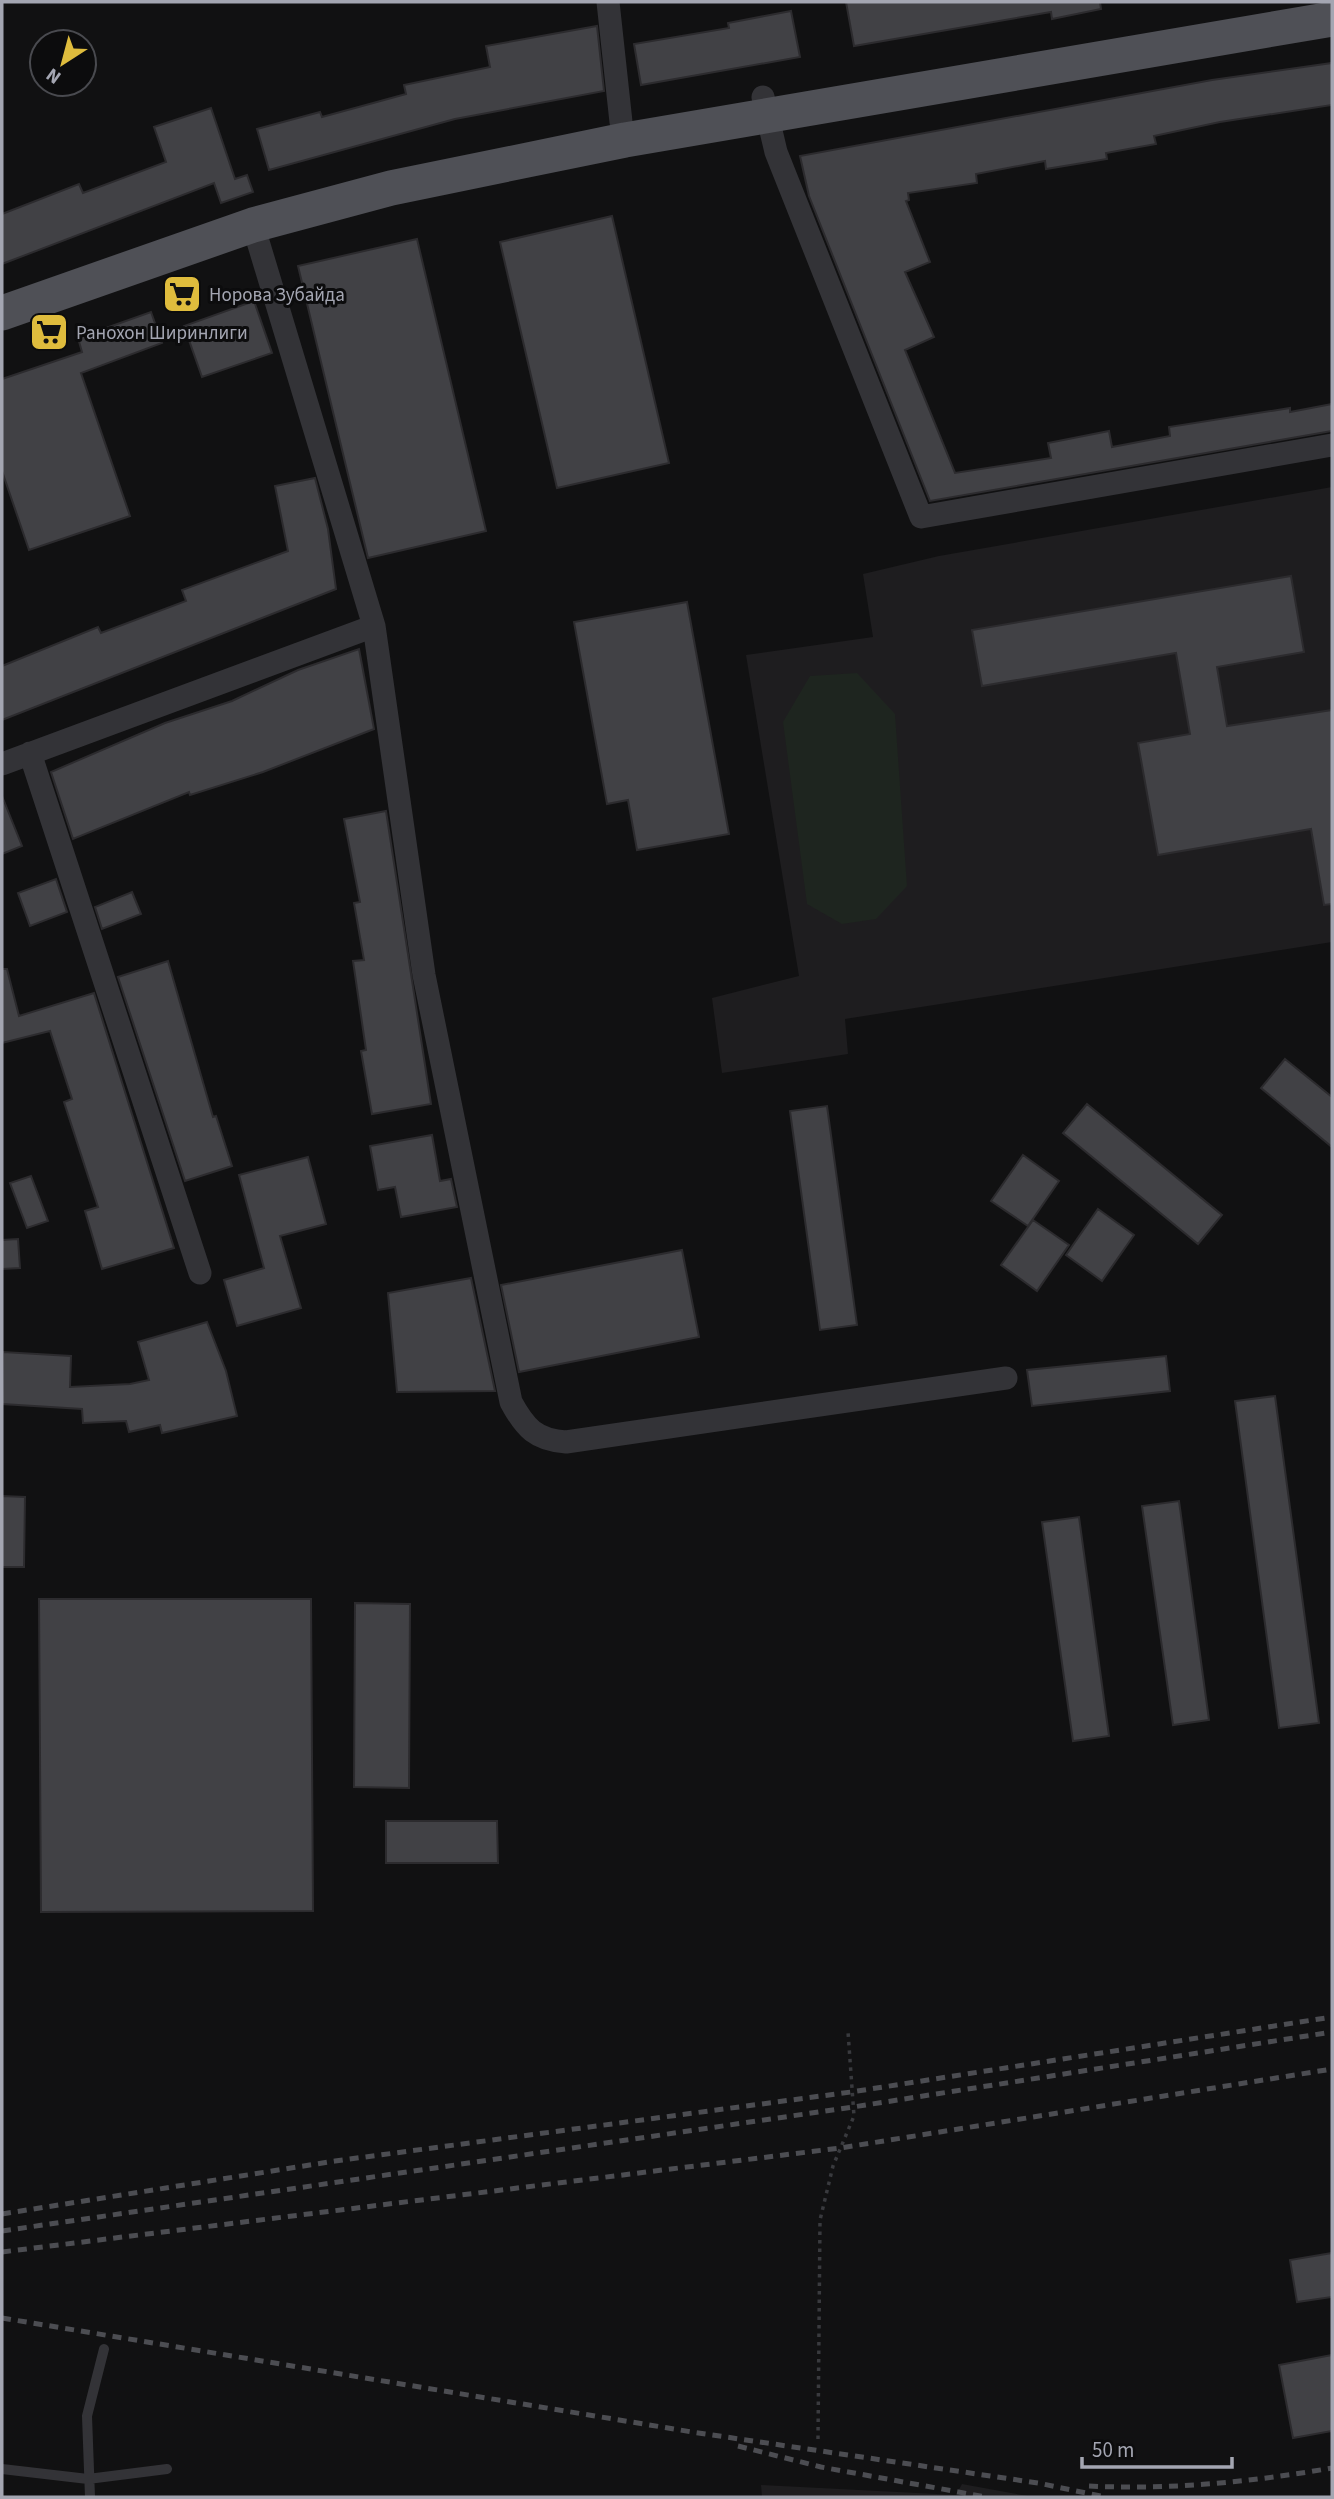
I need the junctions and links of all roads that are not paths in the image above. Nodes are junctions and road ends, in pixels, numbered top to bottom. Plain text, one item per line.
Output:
1 (608, 2) edge
2 (1321, 2) edge
3 (1332, 19) edge
4 (765, 106) junction
5 (621, 122) junction
6 (253, 225) junction
7 (2, 293) edge
8 (2, 313) edge
9 (1332, 445) edge
10 (374, 626) junction
11 (30, 753) junction
12 (2, 764) edge
13 (200, 1273) dead end
14 (1006, 1378) dead end
15 (104, 2349) dead end
16 (2, 2469) edge
17 (167, 2469) dead end
18 (88, 2479) junction
19 (90, 2497) edge

1 - 5 street
2 - 4 main road
3 - 4 main road
4 - 5 main road
4 - 6 main road
4 - 9 street
5 - 7 main road
6 - 8 main road
6 - 10 street
10 - 11 street
10 - 14 street
11 - 12 street
11 - 13 street
15 - 18 lane
16 - 18 lane
17 - 18 lane
18 - 19 lane

